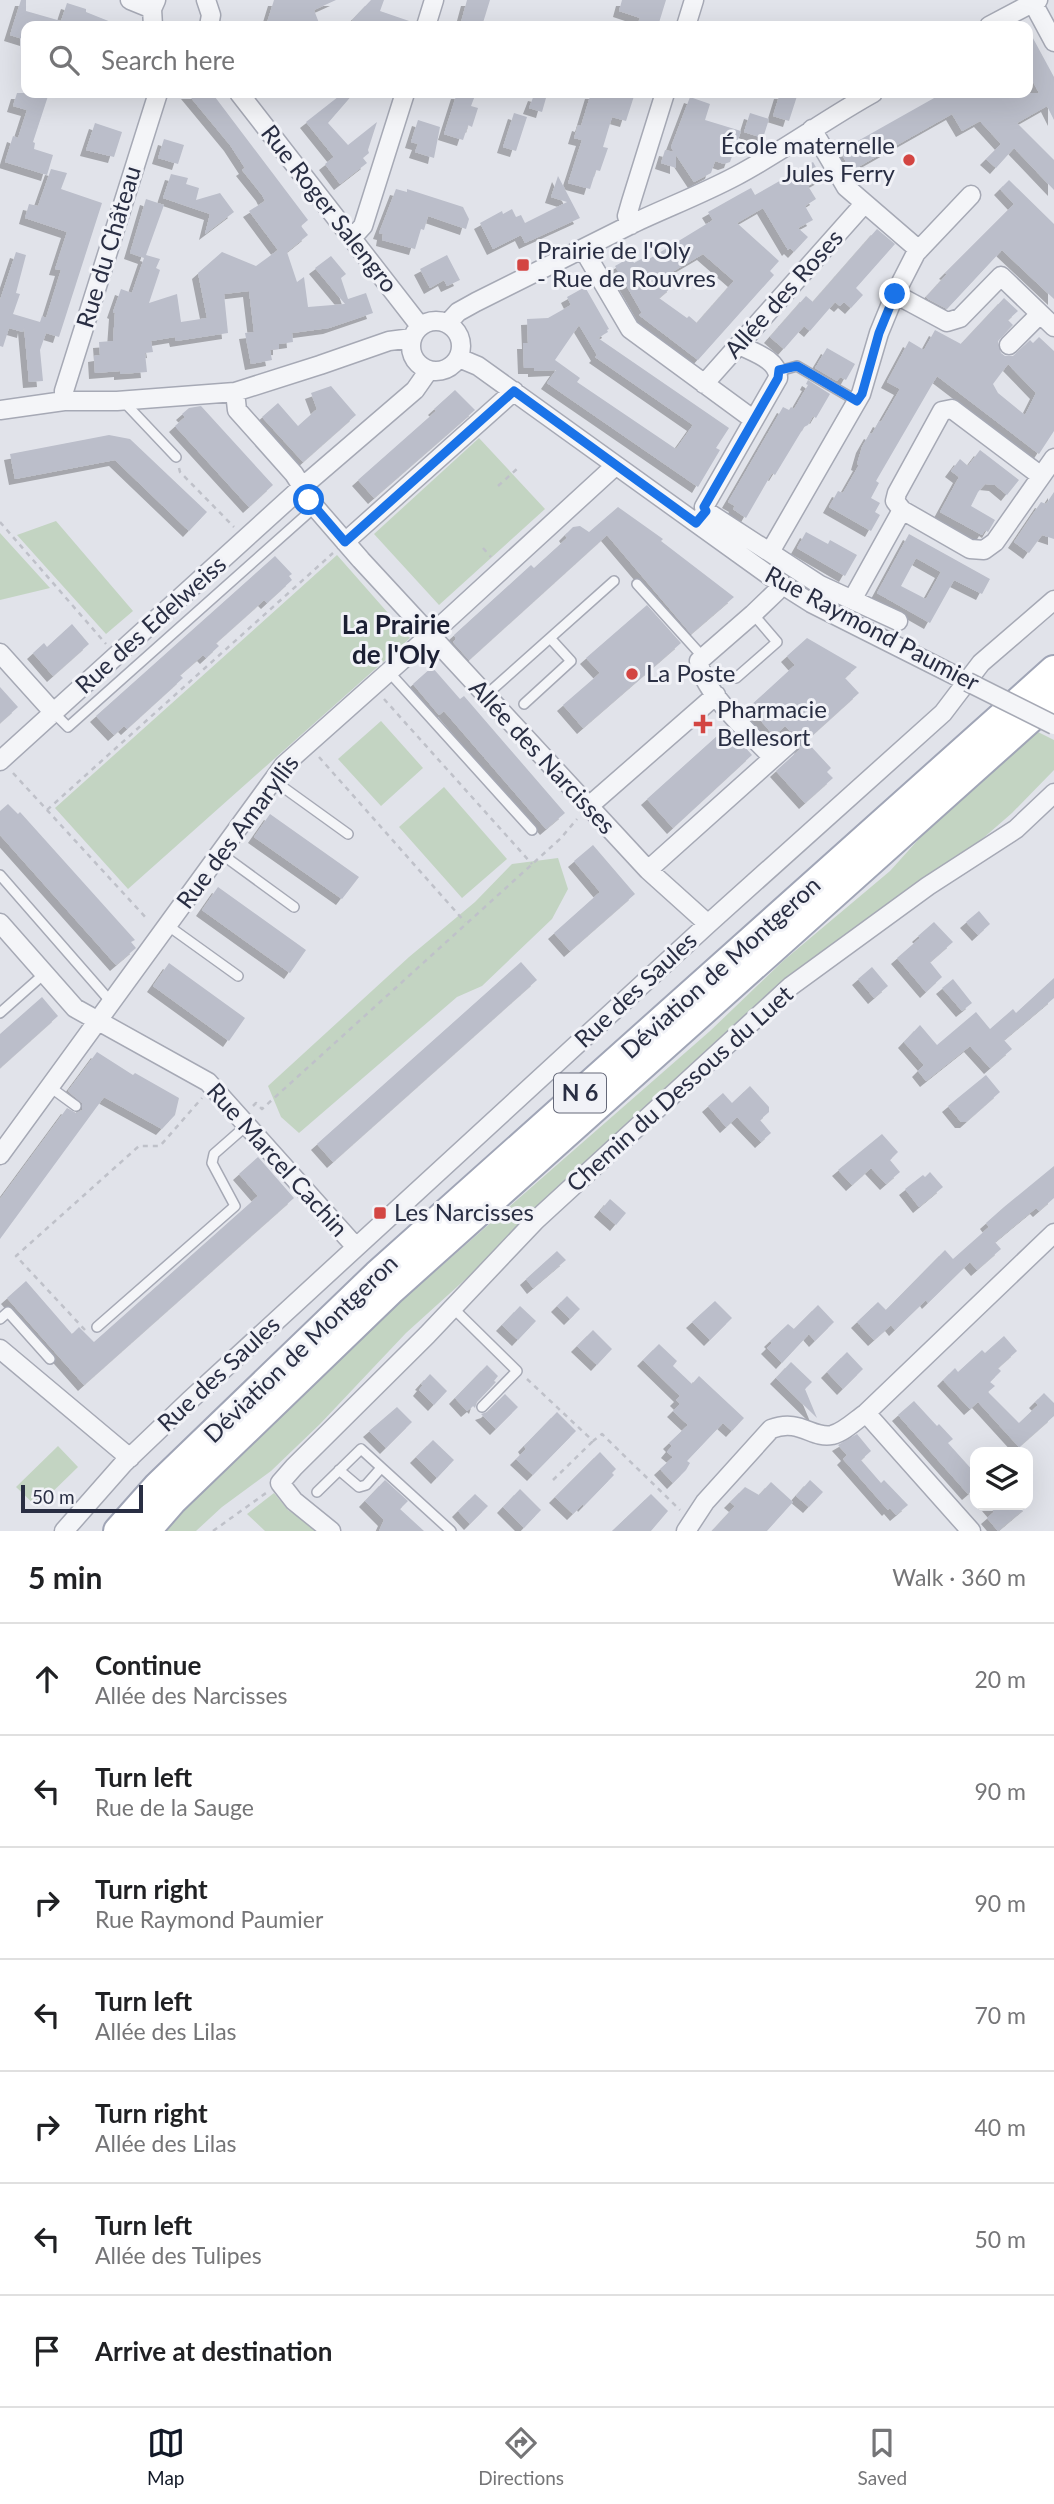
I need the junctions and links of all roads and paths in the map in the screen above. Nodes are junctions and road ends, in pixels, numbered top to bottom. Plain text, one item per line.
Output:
1 (130, 0) edge
2 (435, 0) edge
3 (694, 0) edge
4 (1035, 1) edge
5 (211, 2) edge
6 (154, 12) edge
7 (210, 21) edge
8 (428, 21) edge
9 (688, 21) edge
10 (998, 21) edge
11 (1054, 42) edge
12 (156, 98) edge
13 (243, 98) edge
14 (403, 98) edge
15 (663, 98) edge
16 (864, 98) edge
17 (812, 128) junction
18 (971, 195) dead end
19 (864, 204) junction
20 (631, 225) junction
21 (352, 238) junction
22 (583, 249) junction
23 (919, 250) junction
24 (895, 294) junction
25 (1040, 314) junction
26 (448, 323) junction
27 (1054, 327) edge
28 (416, 332) junction
29 (739, 345) junction
30 (1009, 345) dead end
31 (459, 358) junction
32 (429, 370) junction
33 (779, 370) junction
34 (704, 384) junction
35 (514, 391) junction
36 (234, 392) junction
37 (123, 400) junction
38 (64, 401) junction
39 (857, 401) junction
40 (0, 410) edge
41 (754, 420) junction
42 (176, 457) joint
43 (1054, 457) edge
44 (615, 466) junction
45 (518, 468) dead end
46 (1041, 476) junction
47 (498, 486) dead end
48 (301, 488) junction
49 (315, 507) junction
50 (902, 510) junction
51 (701, 517) junction
52 (0, 522) edge
53 (246, 539) junction
54 (345, 542) junction
55 (770, 552) junction
56 (614, 582) dead end
57 (637, 584) dead end
58 (781, 584) junction
59 (852, 600) junction
60 (1054, 600) edge
61 (753, 614) junction
62 (898, 621) dead end
63 (430, 636) junction
64 (550, 638) junction
65 (0, 653) edge
66 (117, 656) junction
67 (702, 656) junction
68 (1054, 670) edge
69 (389, 672) junction
70 (736, 678) dead end
71 (968, 682) junction
72 (373, 687) junction
73 (716, 695) junction
74 (485, 696) junction
75 (1054, 697) edge
76 (524, 704) dead end
77 (54, 713) junction
78 (1054, 724) edge
79 (791, 741) dead end
80 (308, 744) junction
81 (773, 758) junction
82 (1, 761) edge
83 (273, 780) junction
84 (1054, 793) edge
85 (589, 806) junction
86 (47, 810) junction
87 (531, 830) dead end
88 (348, 834) dead end
89 (220, 853) junction
90 (532, 864) junction
91 (648, 870) junction
92 (0, 875) edge
93 (294, 907) dead end
94 (0, 923) edge
95 (467, 924) junction
96 (708, 924) junction
97 (164, 930) junction
98 (44, 974) junction
99 (238, 976) dead end
100 (111, 1002) junction
101 (0, 1013) edge
102 (97, 1021) junction
103 (211, 1085) junction
104 (50, 1087) junction
105 (76, 1106) dead end
106 (244, 1122) junction
107 (0, 1155) edge
108 (1054, 1233) edge
109 (355, 1246) junction
110 (453, 1308) junction
111 (0, 1320) edge
112 (97, 1327) joint
113 (0, 1349) edge
114 (50, 1360) dead end
115 (517, 1371) junction
116 (482, 1407) dead end
117 (866, 1413) junction
118 (593, 1441) junction
119 (130, 1458) junction
120 (382, 1468) junction
121 (339, 1470) junction
122 (553, 1480) dead end
123 (280, 1483) junction
124 (317, 1492) dead end
125 (689, 1527) edge
126 (64, 1531) edge
127 (118, 1531) edge
128 (146, 1531) edge
129 (214, 1531) edge
130 (331, 1531) edge
131 (450, 1531) edge
132 (971, 1531) edge

1 - 6 street
2 - 8 street
3 - 9 street
4 - 10 street
4 - 11 street
5 - 7 street
12 - 38 street, Rue du Château
13 - 21 street, Rue Roger Salengro
14 - 21 street
15 - 20 street
16 - 17 street
17 - 19 street
17 - 20 street
18 - 23 street
19 - 23 street
19 - 29 street, Allée des Roses
20 - 22 street
21 - 28 street, Rue Roger Salengro
22 - 26 street
22 - 34 street
23 - 24 street
24 - 25 street
24 - 39 street
25 - 27 street
25 - 30 street
26 - 28 street
26 - 31 street
28 - 32 street
28 - 36 street
29 - 33 street
29 - 34 street, Allée des Roses
31 - 32 street
31 - 35 street, Rue Raymond Paumier
32 - 48 street, Rue des Edelweiss
33 - 39 lane
33 - 41 street
34 - 41 street
35 - 44 street, Rue Raymond Paumier
35 - 54 street
36 - 37 street
36 - 48 street, Allée des Narcisses
37 - 38 street
37 - 42 lane
38 - 40 street
39 - 55 street
41 - 51 street
42 - 53 path
43 - 46 street
44 - 51 street, Rue Raymond Paumier
44 - 63 street, Rue des Amaryllis
45 - 47 path
46 - 50 street
46 - 50 street
48 - 49 street, Allée des Narcisses
48 - 53 street, Rue des Edelweiss
49 - 54 street, Allée des Narcisses
49 - 77 lane
50 - 59 street
51 - 55 street, Rue Raymond Paumier
51 - 58 street, Rue Raymond Paumier
52 - 66 path
53 - 66 street, Rue des Edelweiss
54 - 63 street, Allée des Narcisses
54 - 86 path
55 - 59 street, Rue Raymond Paumier
56 - 64 lane
57 - 67 lane
58 - 61 street
58 - 71 street, Rue Raymond Paumier
59 - 62 street, Rue Raymond Paumier
60 - 71 street, Rue des Saules
61 - 67 street
61 - 70 lane
63 - 69 street, Rue des Amaryllis
63 - 74 street, Allée des Narcisses
64 - 74 lane
64 - 76 lane
65 - 77 street
66 - 77 street, Rue des Edelweiss
67 - 73 street
68 - 127 main road, Déviation de Montgeron / N 6
69 - 72 street, Rue des Amaryllis
69 - 87 lane
71 - 78 street, Rue Raymond Paumier, bridge
71 - 96 street, Rue des Saules
72 - 80 street, Rue des Amaryllis
72 - 90 path
73 - 81 street
73 - 85 street
74 - 85 street, Allée des Narcisses
75 - 128 main road, Déviation de Montgeron / N 6
77 - 82 street, Rue des Edelweiss
79 - 81 street
80 - 83 street, Rue des Amaryllis
80 - 95 path
81 - 91 street
82 - 86 path
83 - 88 lane
83 - 89 street, Rue des Amaryllis
84 - 110 street, Chemin du Dessous du Luet
85 - 90 path
85 - 91 street, Allée des Narcisses
86 - 97 path
89 - 93 lane
89 - 97 street, Rue des Amaryllis
90 - 95 path
91 - 96 street, Allée des Narcisses
92 - 100 lane
94 - 98 street, Rue Marcel Cachin
95 - 106 path
96 - 109 street, Rue des Saules
97 - 99 lane
97 - 100 street, Rue des Amaryllis
98 - 101 lane
98 - 102 street, Rue Marcel Cachin
100 - 102 street, Rue des Amaryllis
102 - 103 street, Rue Marcel Cachin
102 - 104 street, Rue des Amaryllis
103 - 106 street, Rue Marcel Cachin
103 - 112 path
104 - 105 lane
104 - 107 street, Rue des Amaryllis
106 - 109 street, Rue Marcel Cachin
106 - 112 lane
108 - 117 street
109 - 119 street, Rue des Saules
110 - 115 lane
110 - 123 street, Chemin du Dessous du Luet
111 - 114 lane
113 - 119 street
115 - 116 lane
115 - 118 path
117 - 125 street
117 - 132 street
118 - 122 path
118 - 125 path
119 - 126 street, Rue des Saules
120 - 121 lane
120 - 121 lane
120 - 131 lane
121 - 124 lane
123 - 129 path
123 - 130 street

